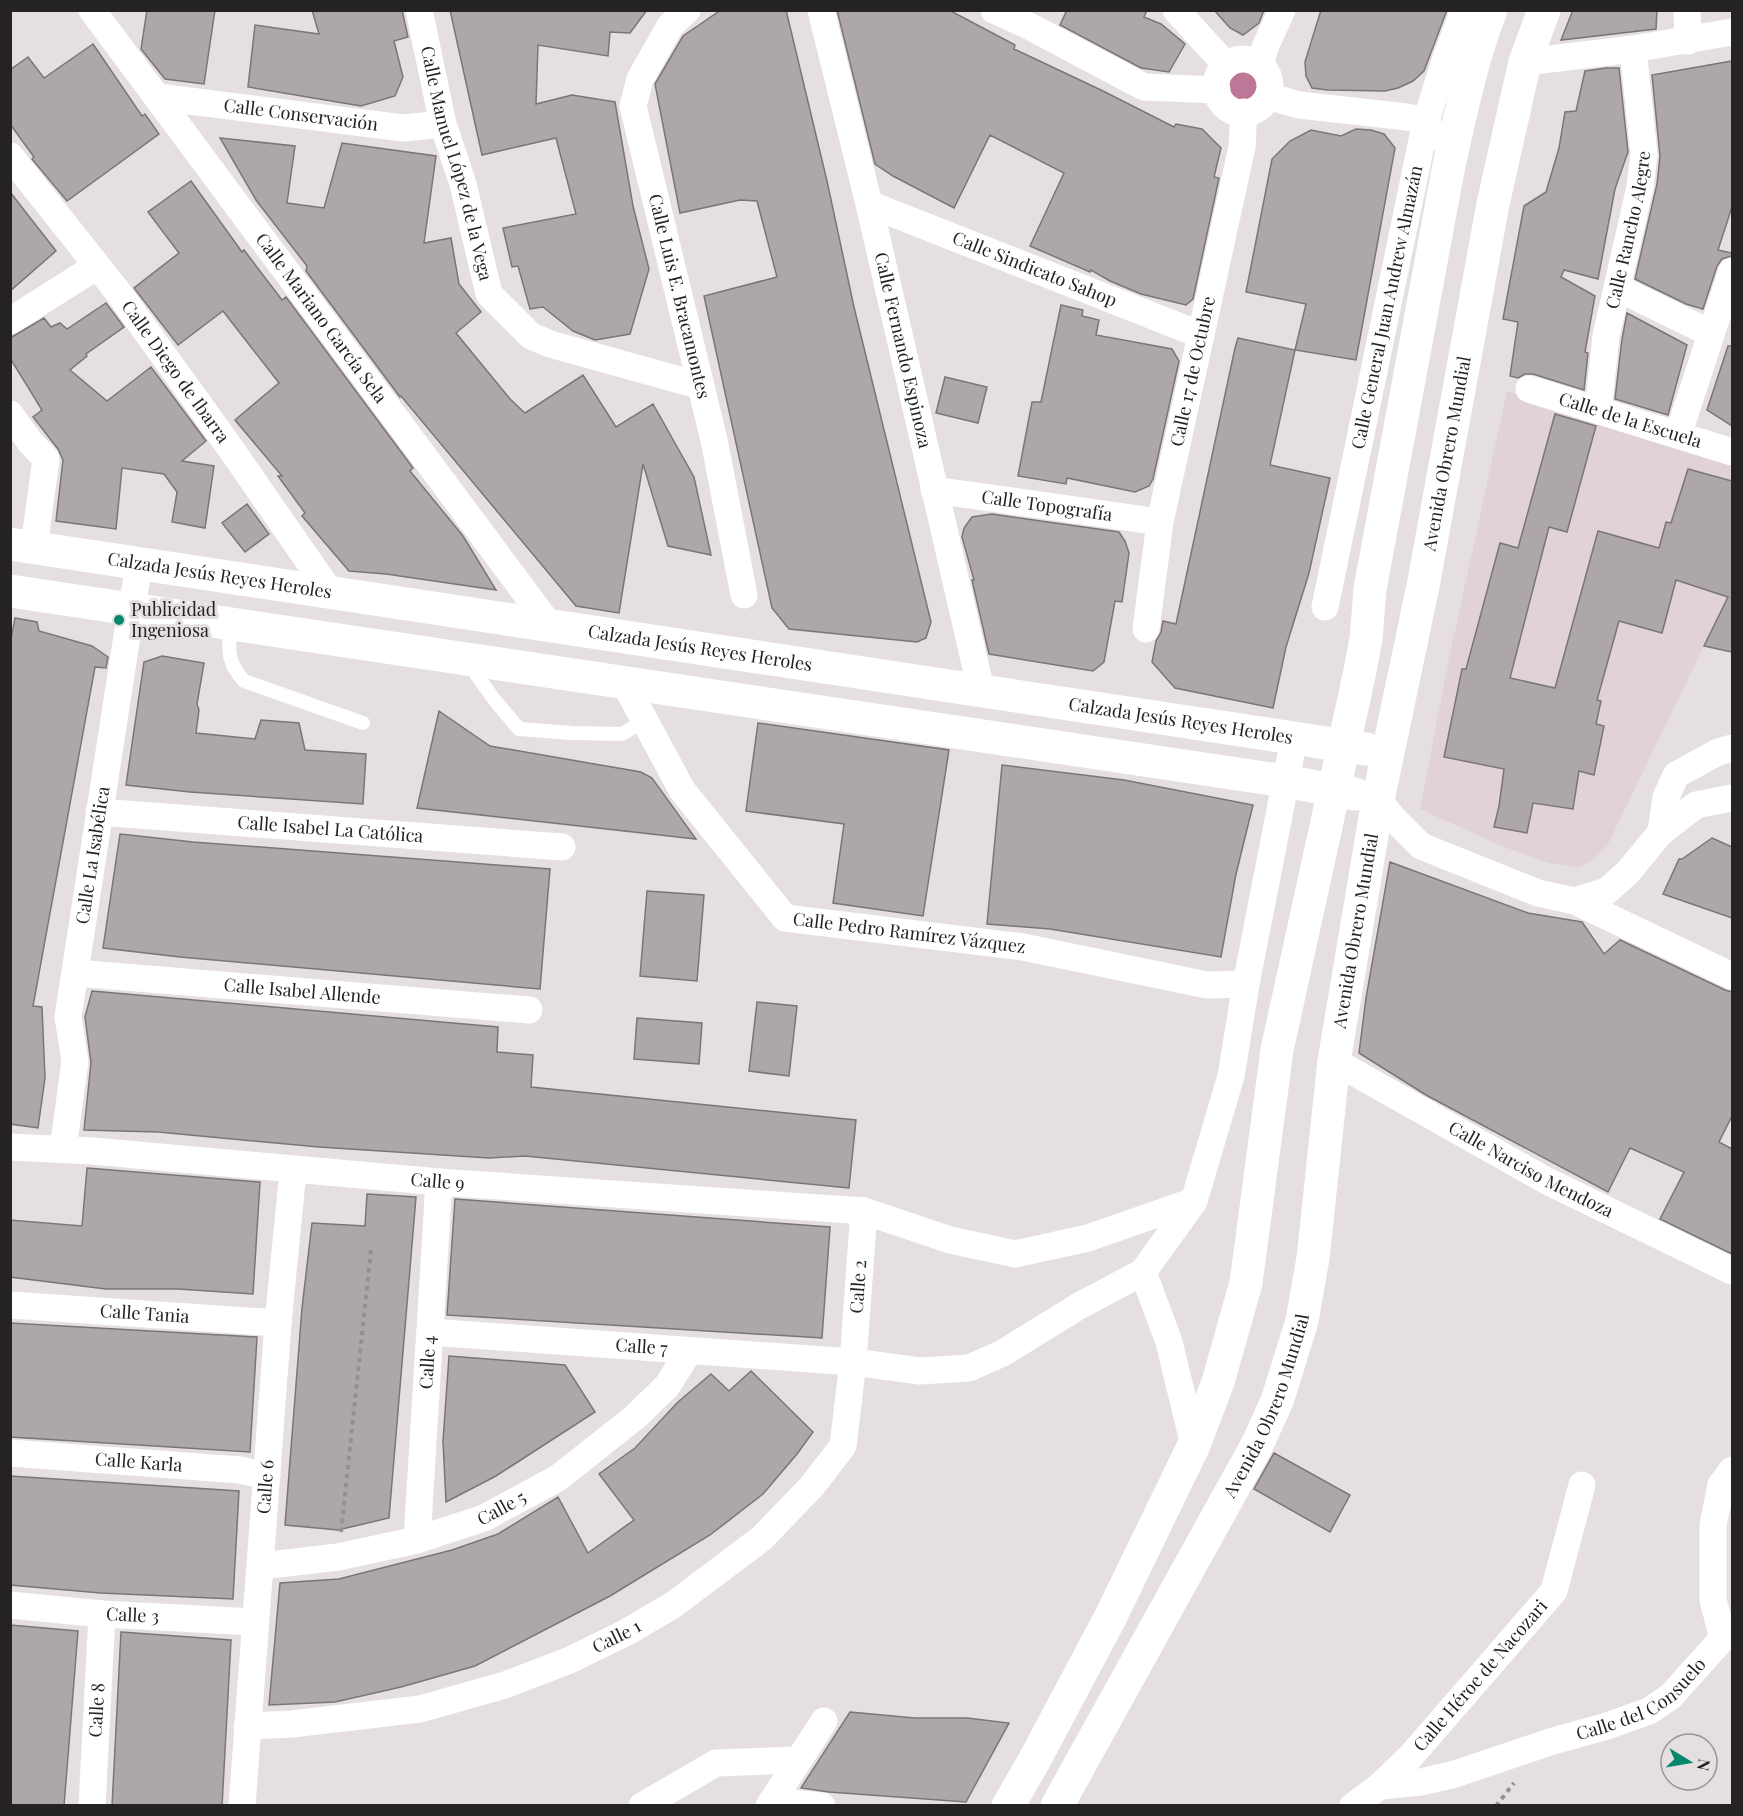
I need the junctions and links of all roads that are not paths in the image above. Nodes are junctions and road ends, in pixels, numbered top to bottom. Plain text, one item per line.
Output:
1 (92, 10) edge
2 (419, 10) edge
3 (687, 10) edge
4 (821, 10) edge
5 (994, 10) edge
6 (1176, 10) edge
7 (1282, 10) edge
8 (1464, 10) edge
9 (1491, 10) edge
10 (1544, 10) edge
11 (1687, 10) edge
12 (1732, 32) edge
13 (1688, 41) junction
14 (1633, 49) junction
15 (1525, 62) junction
16 (1260, 64) junction
17 (1221, 78) junction
18 (1268, 96) junction
19 (158, 97) junction
20 (1244, 112) junction
21 (1426, 121) junction
22 (443, 124) junction
23 (10, 156) edge
24 (1449, 165) junction
25 (869, 204) junction
26 (97, 266) junction
27 (1732, 271) edge
28 (1618, 288) junction
29 (10, 321) edge
30 (1710, 333) junction
31 (1201, 335) junction
32 (701, 386) junction
33 (1529, 389) dead end
34 (1598, 410) junction
35 (10, 414) edge
36 (1678, 435) junction
37 (20, 440) edge
38 (1732, 452) edge
39 (934, 490) junction
40 (1160, 522) junction
41 (22, 546) edge
42 (140, 563) junction
43 (10, 591) edge
44 (330, 592) junction
45 (744, 595) dead end
46 (1325, 607) dead end
47 (131, 610) junction
48 (230, 624) junction
49 (550, 626) junction
50 (1146, 629) dead end
51 (466, 659) junction
52 (1359, 676) junction
53 (624, 682) junction
54 (981, 690) junction
55 (644, 721) junction
56 (363, 723) dead end
57 (1294, 739) junction
58 (1344, 747) junction
59 (1732, 748) edge
60 (1389, 752) junction
61 (1285, 782) junction
62 (1334, 789) junction
63 (1732, 798) edge
64 (1378, 800) junction
65 (99, 812) junction
66 (1661, 832) junction
67 (562, 847) dead end
68 (1575, 901) junction
69 (75, 973) junction
70 (1732, 976) edge
71 (1246, 984) junction
72 (529, 1010) dead end
73 (1334, 1061) junction
74 (10, 1146) edge
75 (63, 1149) junction
76 (293, 1171) junction
77 (439, 1182) junction
78 (1194, 1201) junction
79 (864, 1211) junction
80 (1732, 1271) edge
81 (1143, 1272) junction
82 (10, 1305) edge
83 (278, 1323) junction
84 (430, 1332) junction
85 (689, 1351) junction
86 (853, 1362) junction
87 (1194, 1445) junction
88 (10, 1453) edge
89 (1732, 1470) edge
90 (267, 1476) junction
91 (1582, 1485) dead end
92 (417, 1540) junction
93 (261, 1566) junction
94 (10, 1605) edge
95 (102, 1614) junction
96 (255, 1622) junction
97 (1728, 1640) edge
98 (824, 1721) dead end
99 (247, 1726) junction
100 (798, 1760) junction
101 (1380, 1786) junction
102 (771, 1803) edge
103 (92, 1806) edge
104 (242, 1806) edge
105 (642, 1806) edge
106 (822, 1806) edge
107 (1008, 1806) edge
108 (1057, 1806) edge
109 (1353, 1806) edge

1 - 19 street, Calle Mariano García Sela
2 - 22 street, Calle Manuel López de la Vega
3 - 32 street, Calle Luis E. Bracamontes
4 - 25 street, Calle Fernando Espinoza
5 - 17 street
6 - 17 street
7 - 16 street
8 - 21 street, Calle General Juan Andrew Almazán
9 - 24 main road
10 - 15 main road, Avenida Obrero Mundial
11 - 13 street
12 - 13 street
13 - 14 street
14 - 15 street
14 - 28 street, Calle Rancho Alegre
15 - 60 main road, Avenida Obrero Mundial
16 - 17 street
16 - 18 street
17 - 20 street
18 - 20 street
18 - 21 street
19 - 22 street, Calle Conservación
19 - 49 street, Calle Mariano García Sela
20 - 31 street, Calle 17 de Octubre
21 - 24 street
21 - 46 street, Calle General Juan Andrew Almazán
22 - 32 street, Calle Manuel López de la Vega
23 - 26 street, Calle Diego de Ibarra
24 - 52 main road
25 - 31 street, Calle Sindicato Sahop
25 - 39 street, Calle Fernando Espinoza
26 - 29 street
26 - 44 street, Calle Diego de Ibarra
27 - 30 street
28 - 30 street
28 - 34 street, Calle Rancho Alegre
30 - 36 street
31 - 40 street, Calle 17 de Octubre
32 - 45 street, Calle Luis E. Bracamontes
33 - 34 street, Calle de la Escuela
34 - 36 street, Calle de la Escuela
35 - 37 street
36 - 38 street, Calle de la Escuela
37 - 41 street
39 - 40 street, Calle Topografía
39 - 54 street, Calle Fernando Espinoza
40 - 50 street, Calle 17 de Octubre
41 - 42 main road, Calzada Jesús Reyes Heroles
42 - 44 main road, Calzada Jesús Reyes Heroles
42 - 47 street, Calle La Isabélica
43 - 47 main road
44 - 49 main road, Calzada Jesús Reyes Heroles
47 - 48 main road
47 - 65 street, Calle La Isabélica
48 - 51 main road
48 - 56 lane
49 - 54 main road, Calzada Jesús Reyes Heroles
51 - 53 main road
51 - 55 lane
52 - 57 main road
52 - 58 main road
53 - 55 street, Calle Pedro Ramírez Vázquez
53 - 61 main road
54 - 57 main road, Calzada Jesús Reyes Heroles
55 - 71 street, Calle Pedro Ramírez Vázquez
57 - 58 main road, Calzada Jesús Reyes Heroles
57 - 61 street
58 - 60 main road, Calzada Jesús Reyes Heroles
58 - 62 main road
59 - 66 street
60 - 64 main road, Avenida Obrero Mundial
61 - 62 main road
61 - 71 street
62 - 64 main road
62 - 87 main road
63 - 66 street
64 - 68 street
64 - 73 main road, Avenida Obrero Mundial
65 - 67 street, Calle Isabel La Católica
65 - 69 street, Calle La Isabélica
66 - 68 street
68 - 70 street
69 - 72 street, Calle Isabel Allende
69 - 75 street, Calle La Isabélica
71 - 78 street
73 - 80 street, Calle Narciso Mendoza
73 - 108 main road, Avenida Obrero Mundial
74 - 75 street, Calle 9
75 - 76 street, Calle 9
76 - 77 street, Calle 9
76 - 83 street, Calle 6
77 - 79 street, Calle 9
77 - 84 street, Calle 4
78 - 79 street, Calle 9
78 - 81 street
79 - 86 street, Calle 2
81 - 86 street, Calle 7
81 - 87 street
82 - 83 street, Calle Tania
83 - 90 street, Calle 6
84 - 85 street, Calle 7
84 - 92 street, Calle 4
85 - 86 street, Calle 7
85 - 92 street, Calle 5
86 - 99 street, Calle 1
87 - 107 main road
88 - 90 street, Calle Karla
89 - 97 street, Calle del Consuelo
90 - 93 street, Calle 6
91 - 101 street, Calle Héroe de Nacozari
92 - 93 street, Calle 5
93 - 96 street, Calle 6
94 - 95 street, Calle 3
95 - 96 street, Calle 3
95 - 103 street, Calle 8
96 - 99 street, Calle 6
97 - 101 street, Calle del Consuelo
98 - 100 street
99 - 104 street, Calle 6
100 - 102 street
100 - 105 street
101 - 109 street, Calle Héroe de Nacozari
102 - 106 street

